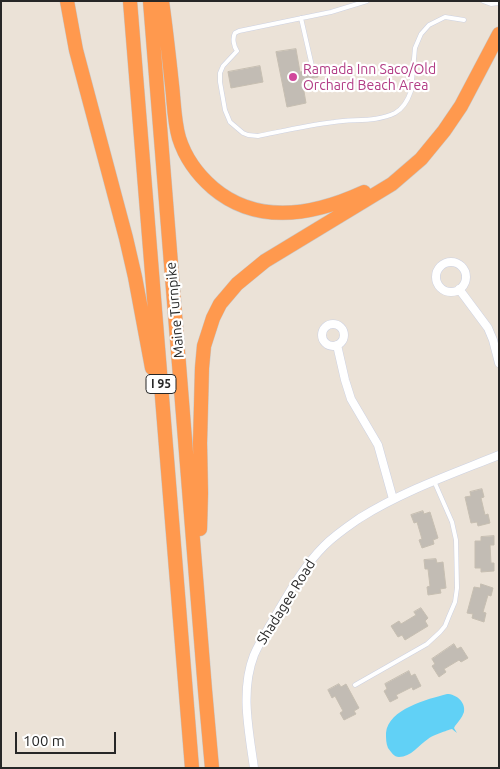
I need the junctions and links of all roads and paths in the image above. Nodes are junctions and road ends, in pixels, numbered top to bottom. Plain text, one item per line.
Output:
1 (67, 1) edge
2 (123, 1) edge
3 (130, 1) edge
4 (150, 1) edge
5 (162, 1) edge
6 (367, 1) edge
7 (483, 1) edge
8 (499, 3) edge
9 (301, 18) junction
10 (464, 20) dead end
11 (499, 33) edge
12 (312, 66) dead end
13 (136, 81) junction
14 (459, 289) dead end
15 (336, 346) dead end
16 (497, 349) edge
17 (499, 363) edge
18 (499, 455) edge
19 (167, 462) junction
20 (434, 481) junction
21 (393, 499) junction
22 (198, 597) junction
23 (354, 685) dead end
24 (192, 768) edge
25 (212, 768) edge
26 (254, 768) edge

1 - 19 highway
2 - 13 highway
3 - 13 highway, Maine Turnpike / I 95
4 - 22 highway, Maine Turnpike / I 95
5 - 11 highway
6 - 9 lane
7 - 8 lane
9 - 10 lane
9 - 12 lane
11 - 22 highway
13 - 19 highway, Maine Turnpike / I 95
14 - 16 street
15 - 21 street
16 - 17 street
18 - 20 street, Shadagee Road
19 - 24 highway, Maine Turnpike / I 95
20 - 21 street, Shadagee Road
20 - 23 lane
21 - 26 street, Shadagee Road
22 - 25 highway, Maine Turnpike / I 95

